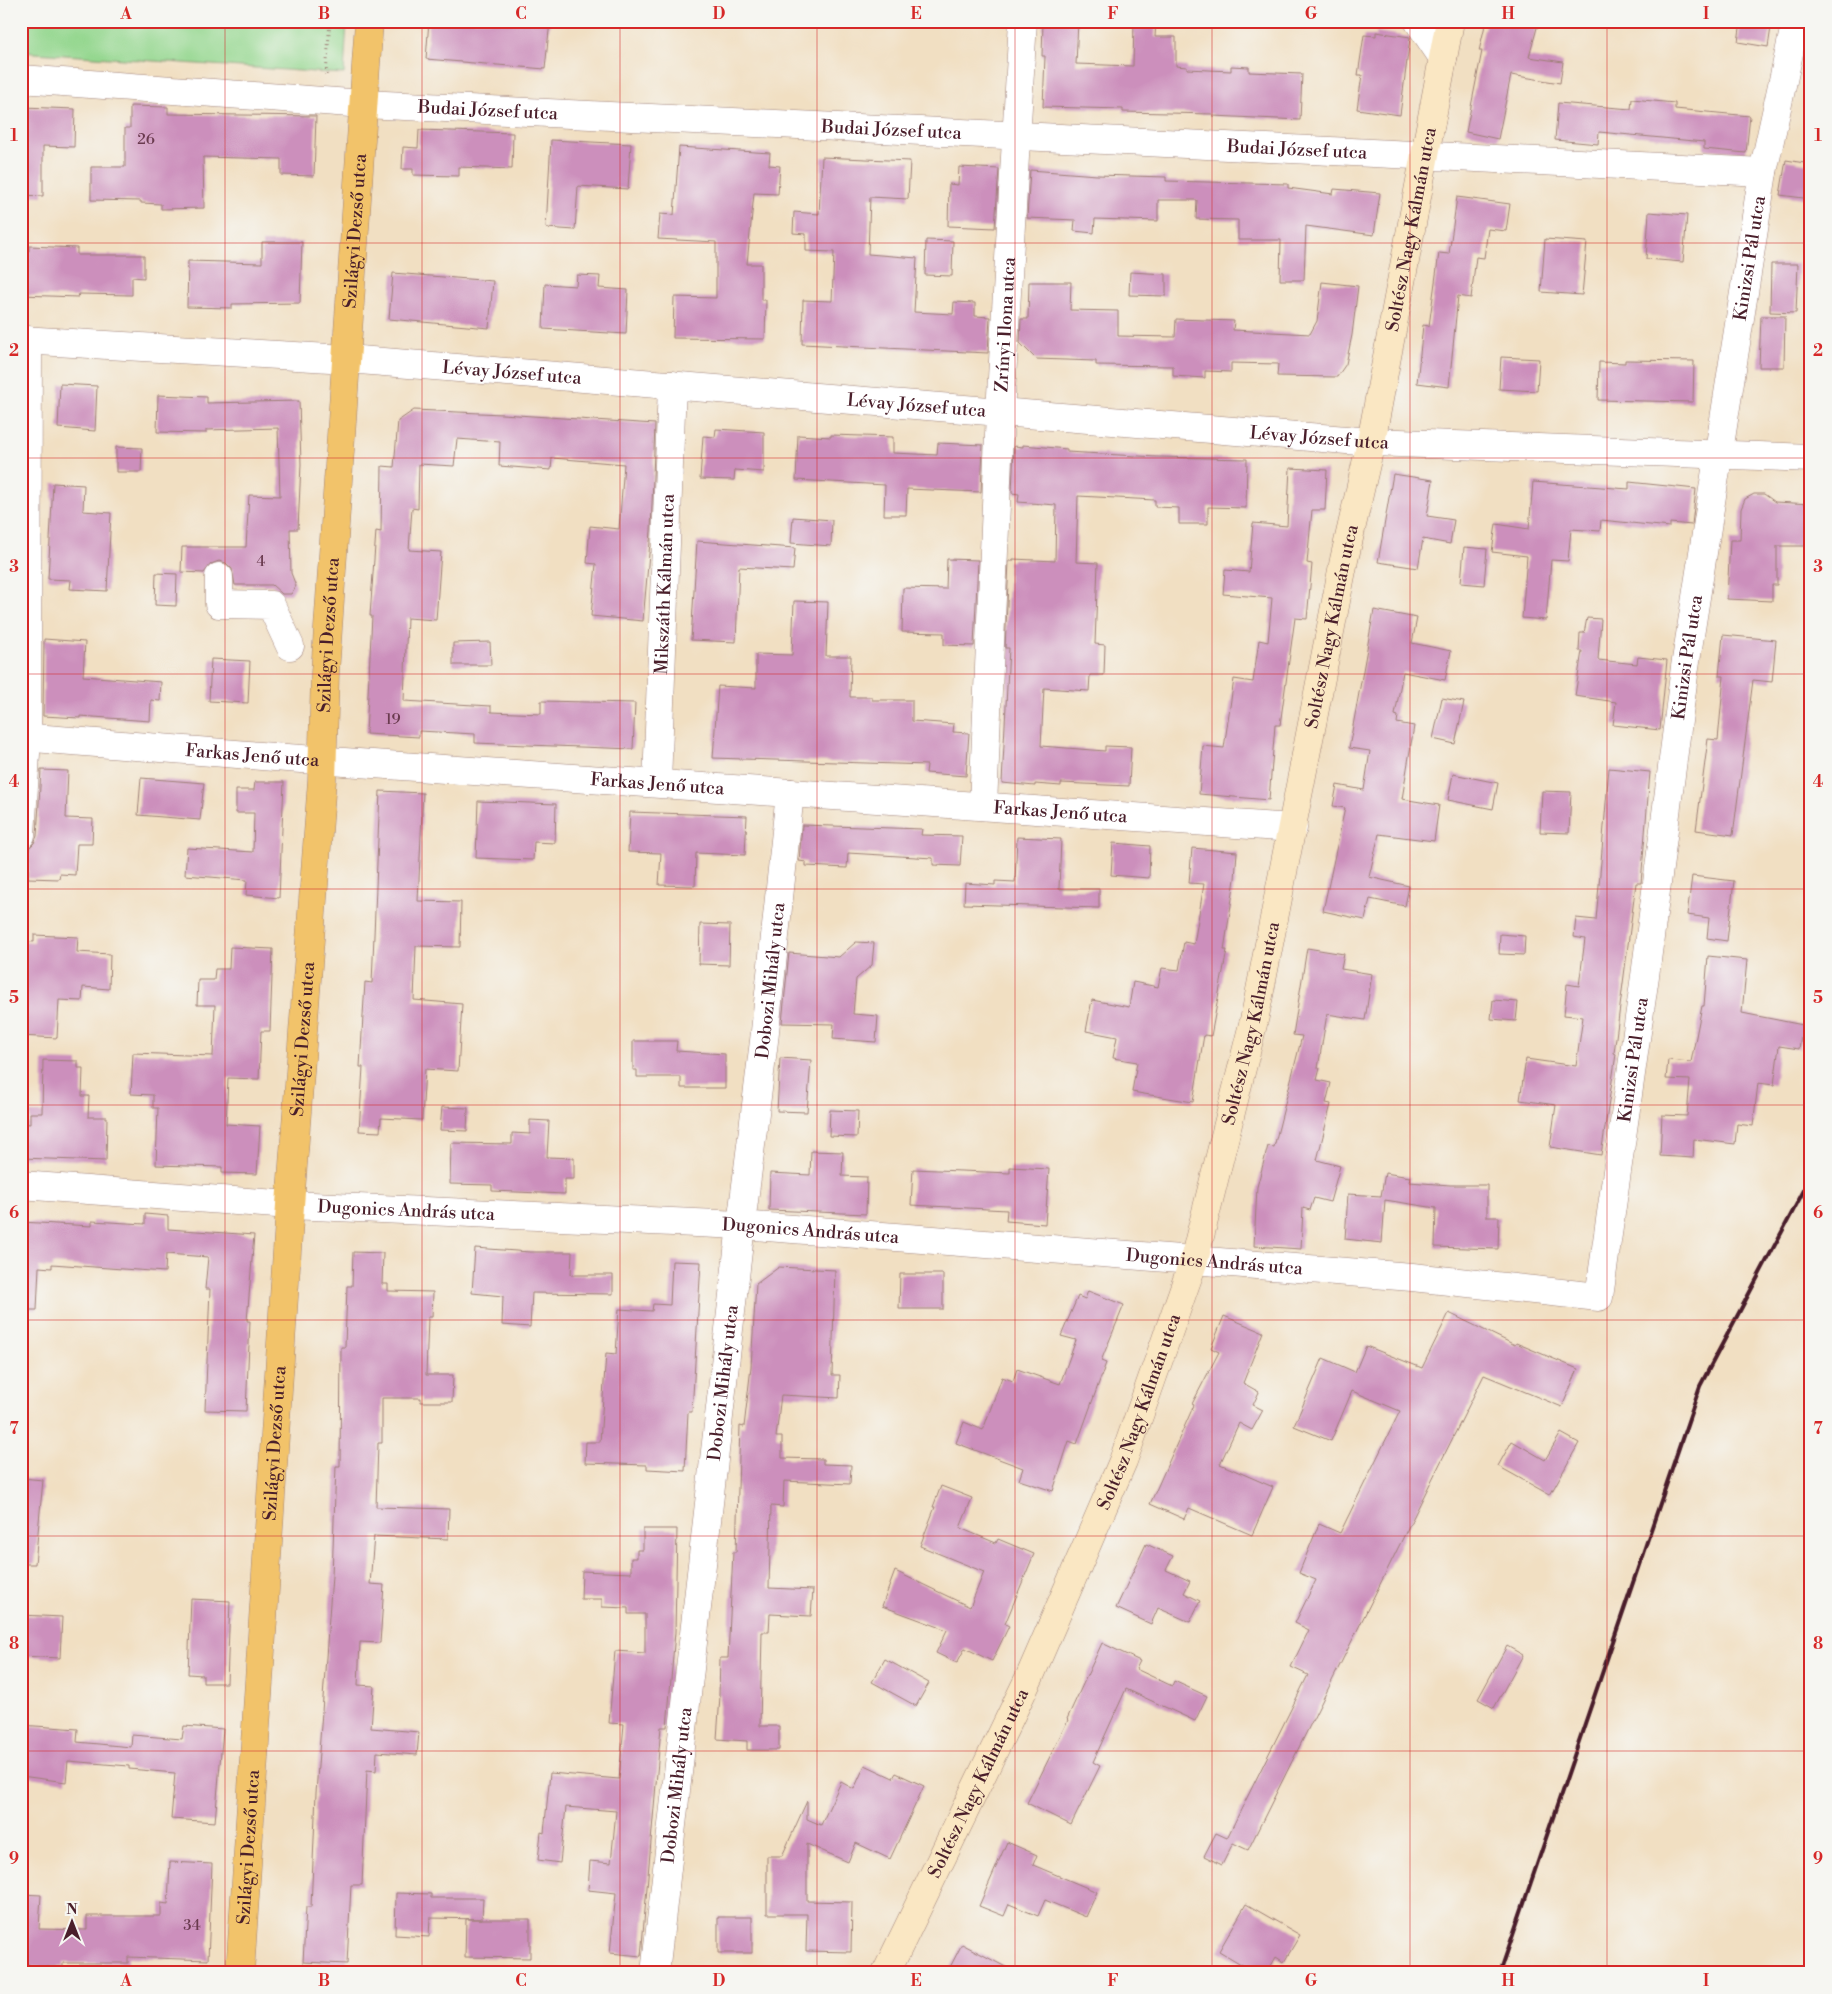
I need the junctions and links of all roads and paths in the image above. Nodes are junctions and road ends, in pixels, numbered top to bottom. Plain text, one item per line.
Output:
1 (330, 21) edge
2 (370, 21) edge
3 (1023, 21) edge
4 (1418, 21) edge
5 (1450, 21) edge
6 (1796, 21) edge
7 (1444, 58) junction
8 (21, 79) edge
9 (324, 101) junction
10 (364, 104) junction
11 (1016, 136) junction
12 (1425, 156) junction
13 (1763, 172) junction
14 (24, 340) edge
15 (347, 359) junction
16 (672, 385) junction
17 (1000, 412) junction
18 (1371, 442) junction
19 (1718, 455) junction
20 (1811, 458) edge
21 (219, 577) dead end
22 (290, 646) dead end
23 (24, 737) edge
24 (322, 760) junction
25 (657, 783) junction
26 (790, 792) junction
27 (983, 806) junction
28 (1292, 828) junction
29 (21, 835) edge
30 (21, 1185) edge
31 (290, 1205) junction
32 (741, 1225) junction
33 (1194, 1260) junction
34 (1599, 1296) joint
35 (240, 1973) edge
36 (656, 1973) edge
37 (886, 1973) edge

1 - 9 path
2 - 10 main road, Szilágyi Dezső utca
3 - 11 street, Zrínyi Ilona utca
4 - 7 street
5 - 7 street, Soltész Nagy Kálmán utca
6 - 13 street, Kinizsi Pál utca
7 - 12 street, Soltész Nagy Kálmán utca
8 - 9 street, Budai József utca
9 - 10 street, Budai József utca
10 - 11 street, Budai József utca
10 - 15 main road, Szilágyi Dezső utca
11 - 12 street, Budai József utca
11 - 17 street, Zrínyi Ilona utca
12 - 13 street, Budai József utca
12 - 18 street, Soltész Nagy Kálmán utca
13 - 19 street, Kinizsi Pál utca
14 - 15 street, Lévay József utca
14 - 23 street
15 - 16 street, Lévay József utca
15 - 24 main road, Szilágyi Dezső utca
16 - 17 street, Lévay József utca
16 - 25 street, Mikszáth Kálmán utca
17 - 18 street, Lévay József utca
17 - 27 street, Zrínyi Ilona utca
18 - 19 street, Lévay József utca
18 - 28 street, Soltész Nagy Kálmán utca
19 - 20 street, Lévay József utca
19 - 34 street, Kinizsi Pál utca
21 - 22 street
23 - 24 street, Farkas Jenő utca
23 - 29 street
24 - 25 street, Farkas Jenő utca
24 - 31 main road, Szilágyi Dezső utca
25 - 26 street, Farkas Jenő utca
26 - 27 street, Farkas Jenő utca
26 - 32 street, Dobozi Mihály utca
27 - 28 street, Farkas Jenő utca
28 - 33 street, Soltész Nagy Kálmán utca
30 - 31 street, Dugonics András utca
31 - 32 street, Dugonics András utca
31 - 35 main road, Szilágyi Dezső utca
32 - 33 street, Dugonics András utca
32 - 36 street, Dobozi Mihály utca
33 - 34 street, Dugonics András utca
33 - 37 street, Soltész Nagy Kálmán utca

